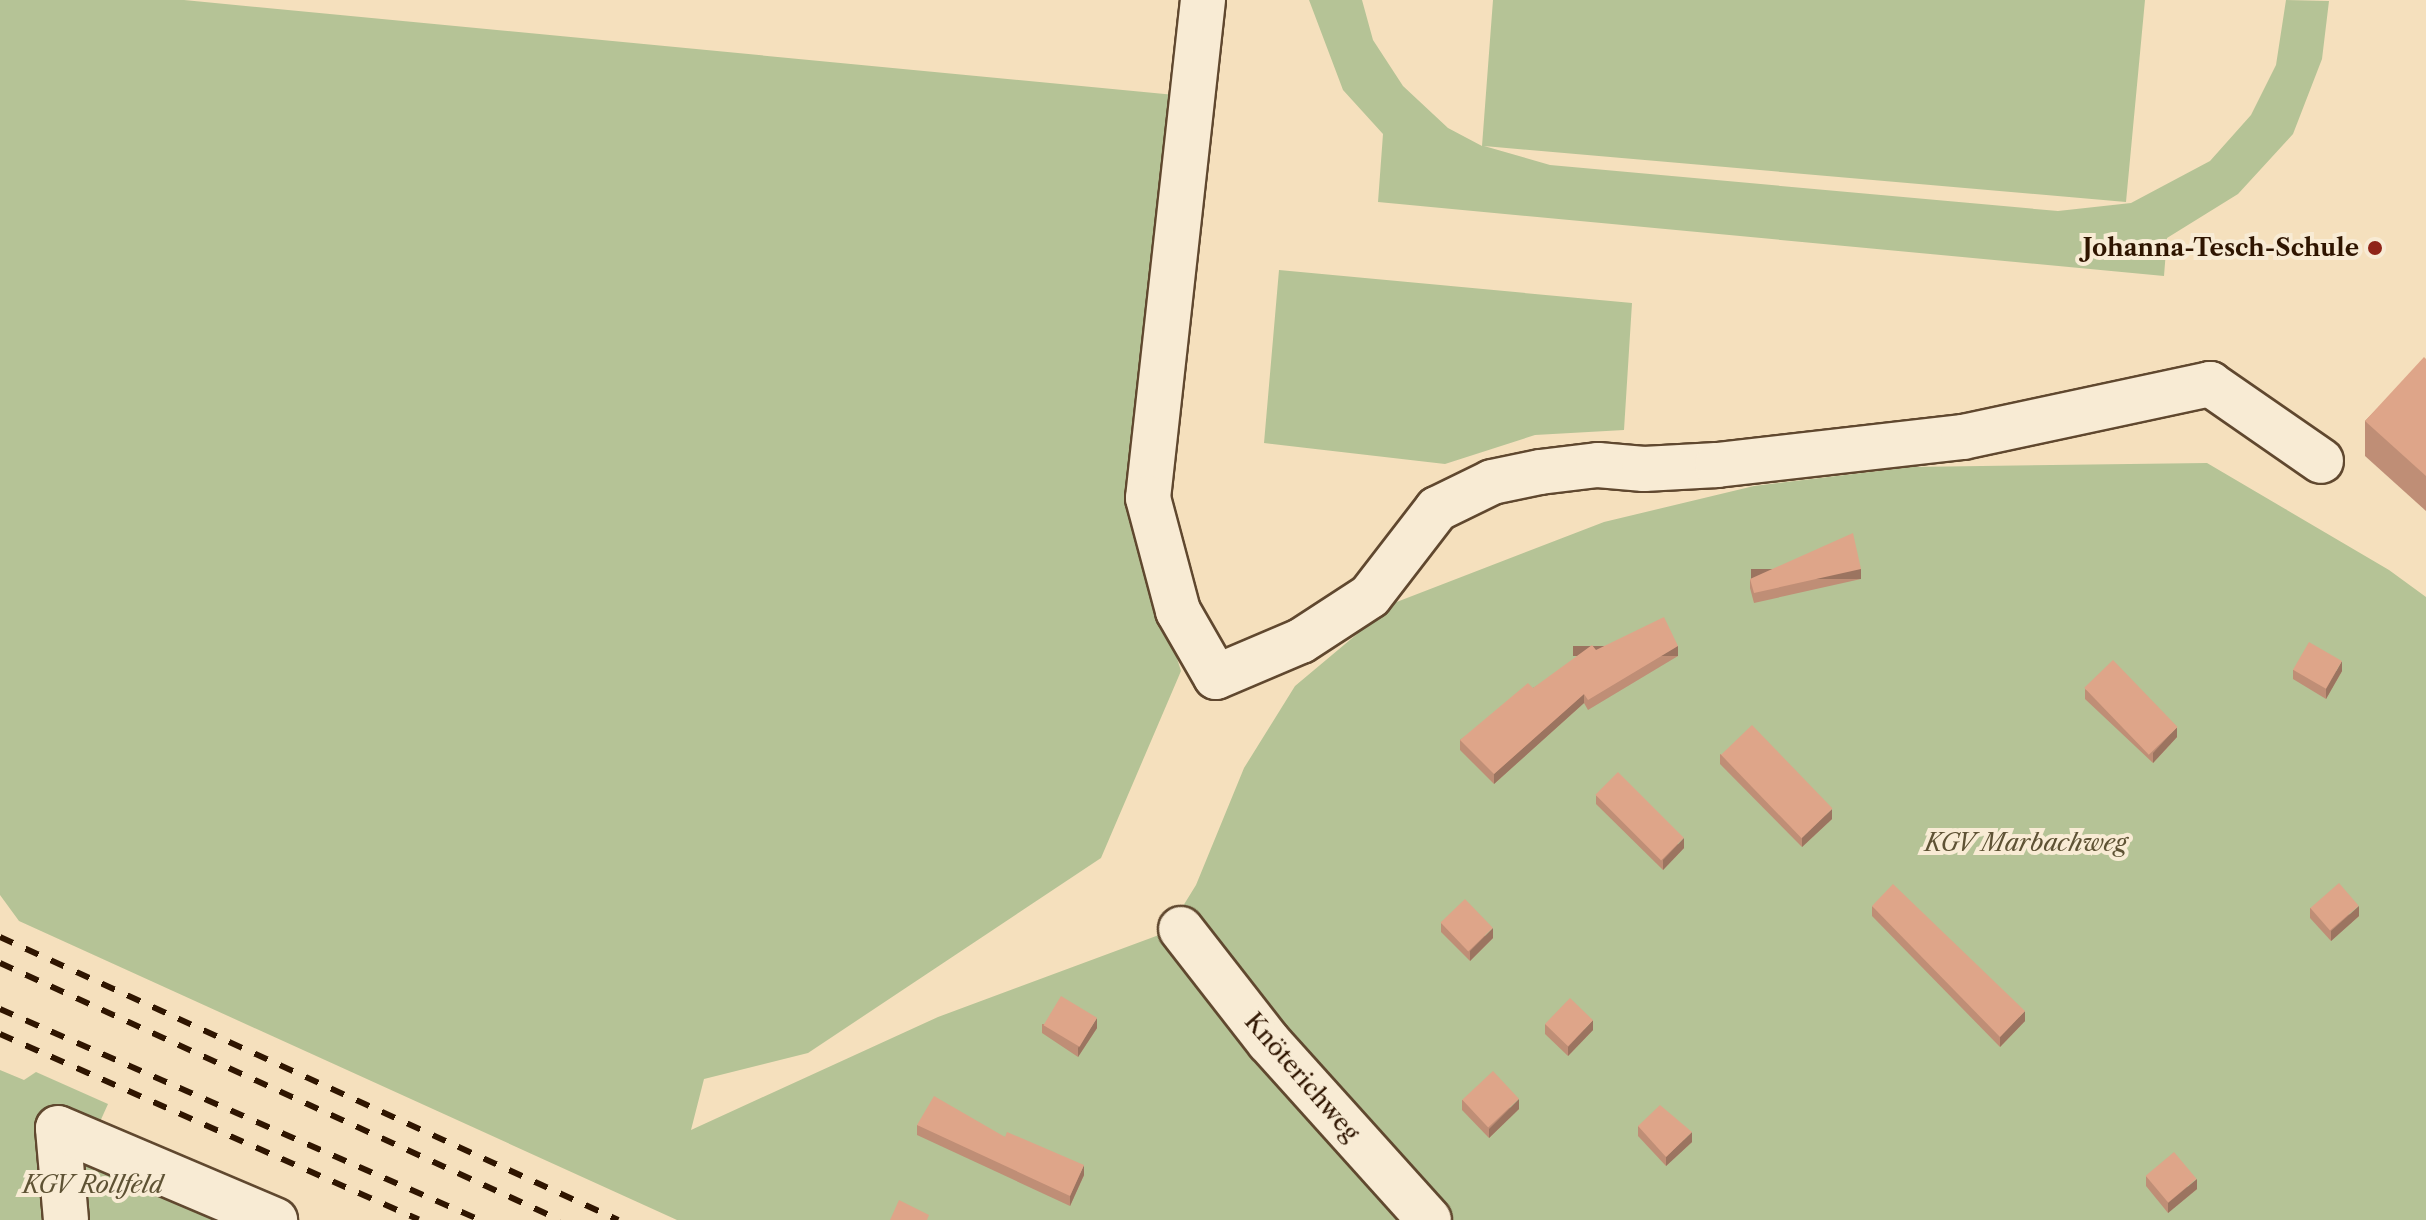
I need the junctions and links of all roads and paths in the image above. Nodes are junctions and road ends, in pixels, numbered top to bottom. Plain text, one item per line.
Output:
1 (1203, 0) edge
2 (2321, 461) dead end
3 (1181, 929) dead end
4 (66, 1220) edge
5 (275, 1220) edge
6 (1429, 1220) edge

1 - 2 lane
3 - 6 lane, Knöterichweg
4 - 5 lane

